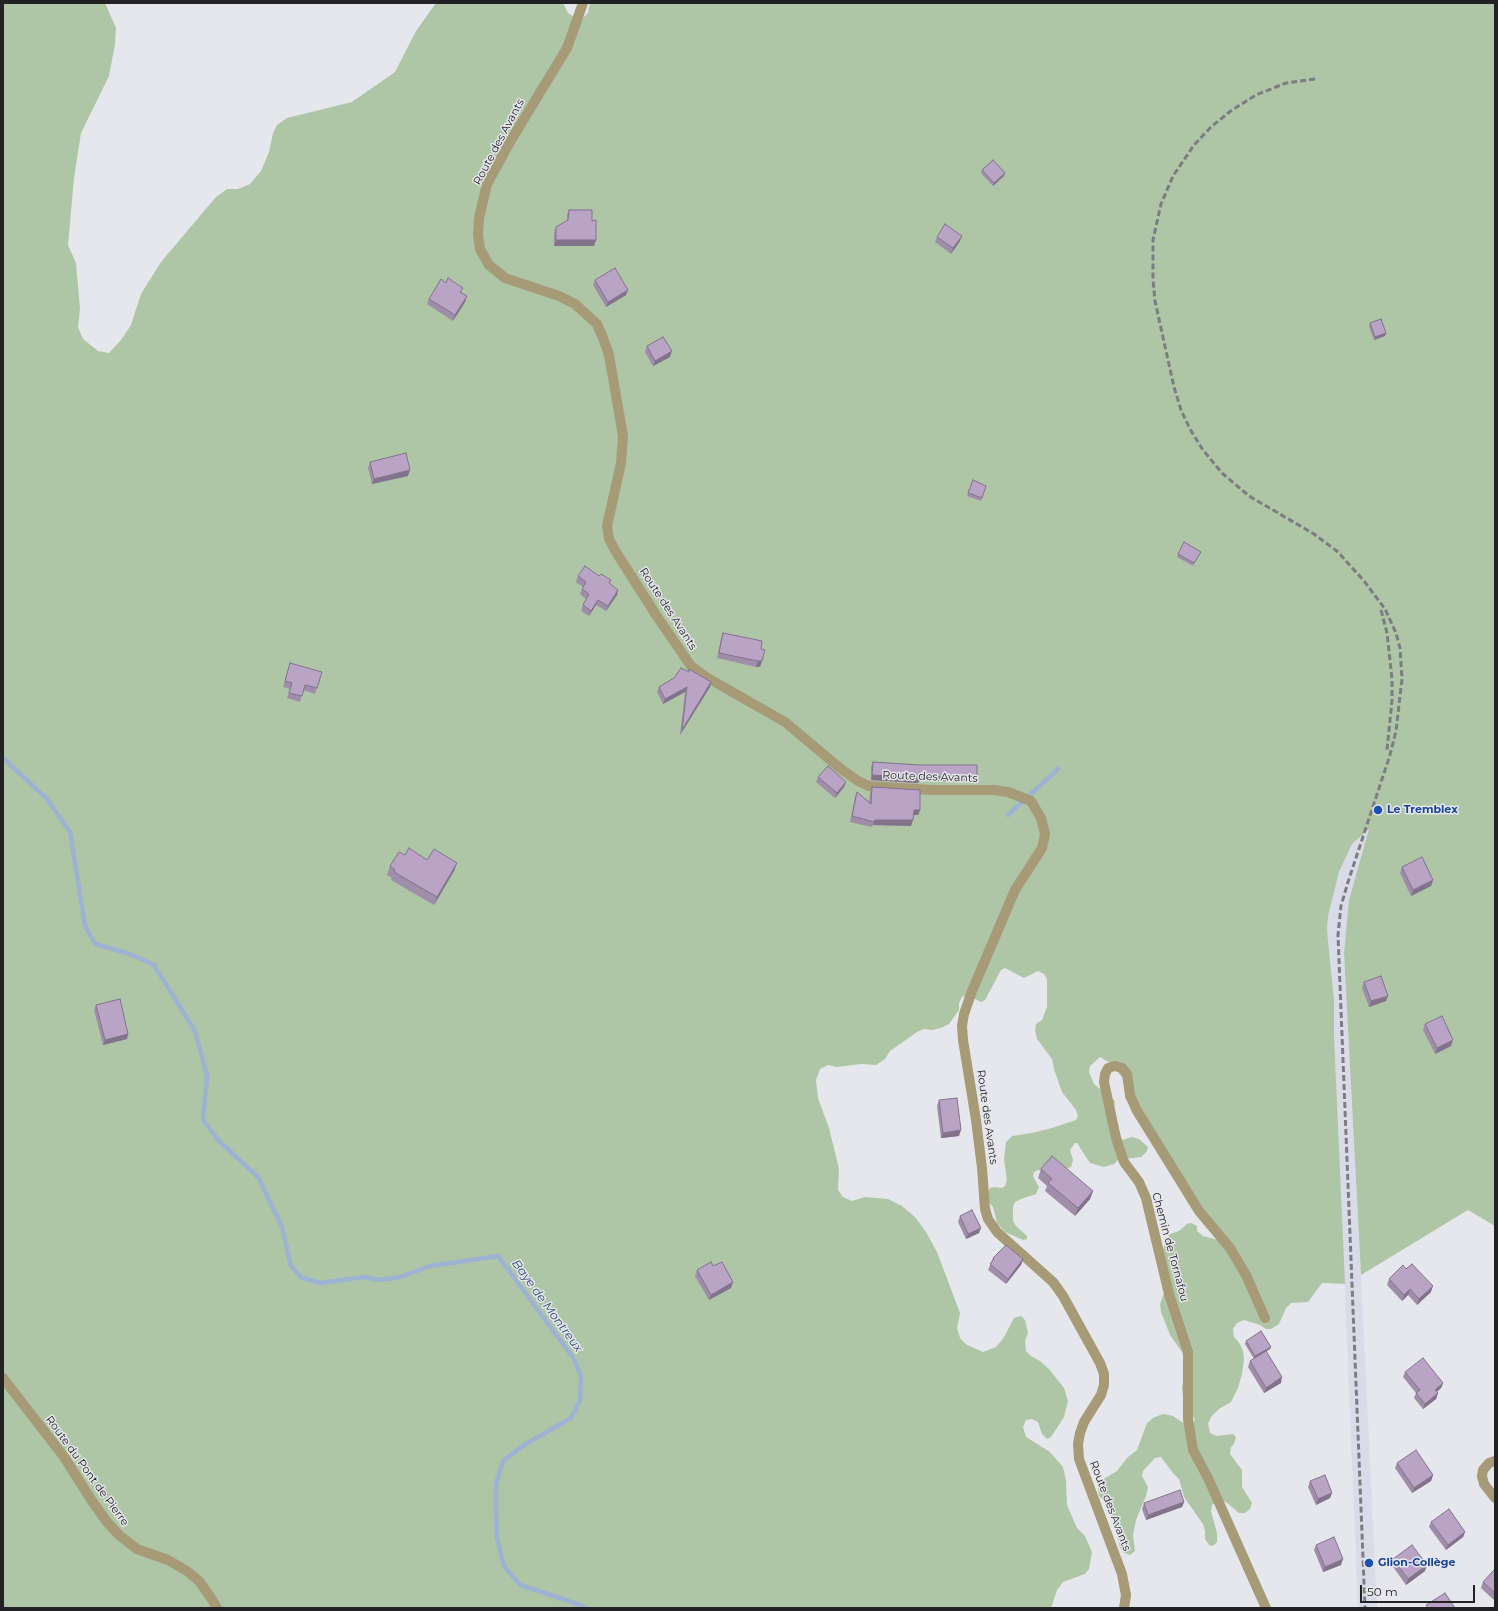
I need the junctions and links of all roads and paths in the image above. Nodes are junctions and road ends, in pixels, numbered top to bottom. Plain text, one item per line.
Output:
1 (583, 3) edge
2 (1265, 1318) dead end
3 (3, 1378) edge
4 (1495, 1461) edge
5 (1495, 1498) edge
6 (217, 1608) edge
7 (1124, 1608) edge
8 (1266, 1608) edge

1 - 7 street, Route des Avants
2 - 8 street, Chemin de Tornafou
3 - 6 street, Route du Pont de Pierre
4 - 5 street

